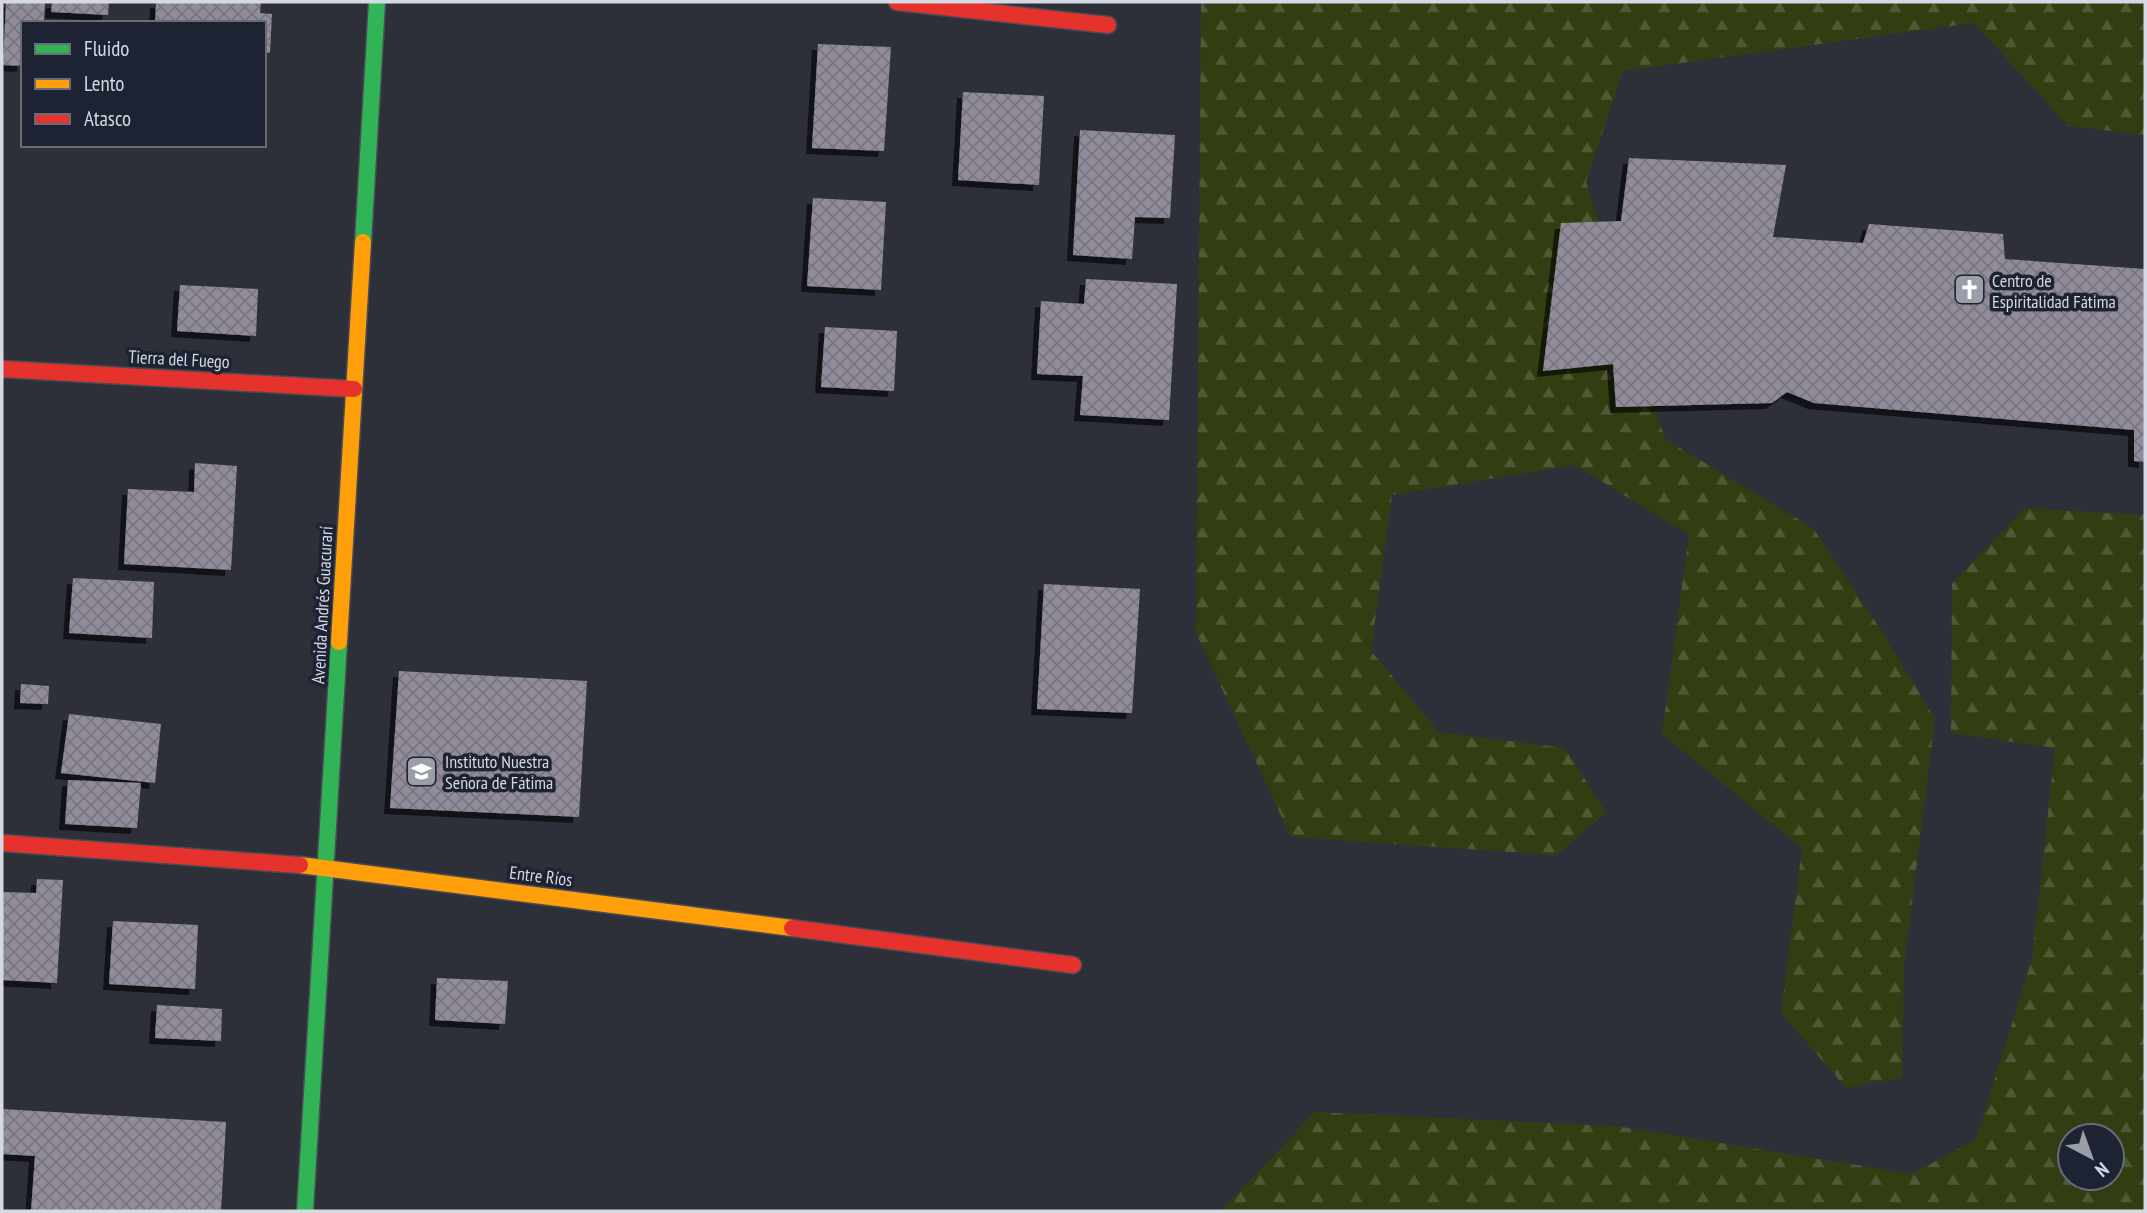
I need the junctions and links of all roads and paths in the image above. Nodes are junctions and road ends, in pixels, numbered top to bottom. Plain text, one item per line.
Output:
1 (377, 2) edge
2 (897, 2) edge
3 (1108, 25) dead end
4 (2, 369) edge
5 (354, 389) junction
6 (2, 843) edge
7 (326, 867) junction
8 (1073, 965) dead end
9 (305, 1211) edge

1 - 5 street, Avenida Andrés Guacurarí
2 - 3 street
4 - 5 street, Tierra del Fuego
5 - 7 street, Avenida Andrés Guacurarí
6 - 7 street, Entre Ríos
7 - 8 street, Entre Ríos
7 - 9 street, Avenida Andrés Guacurarí

